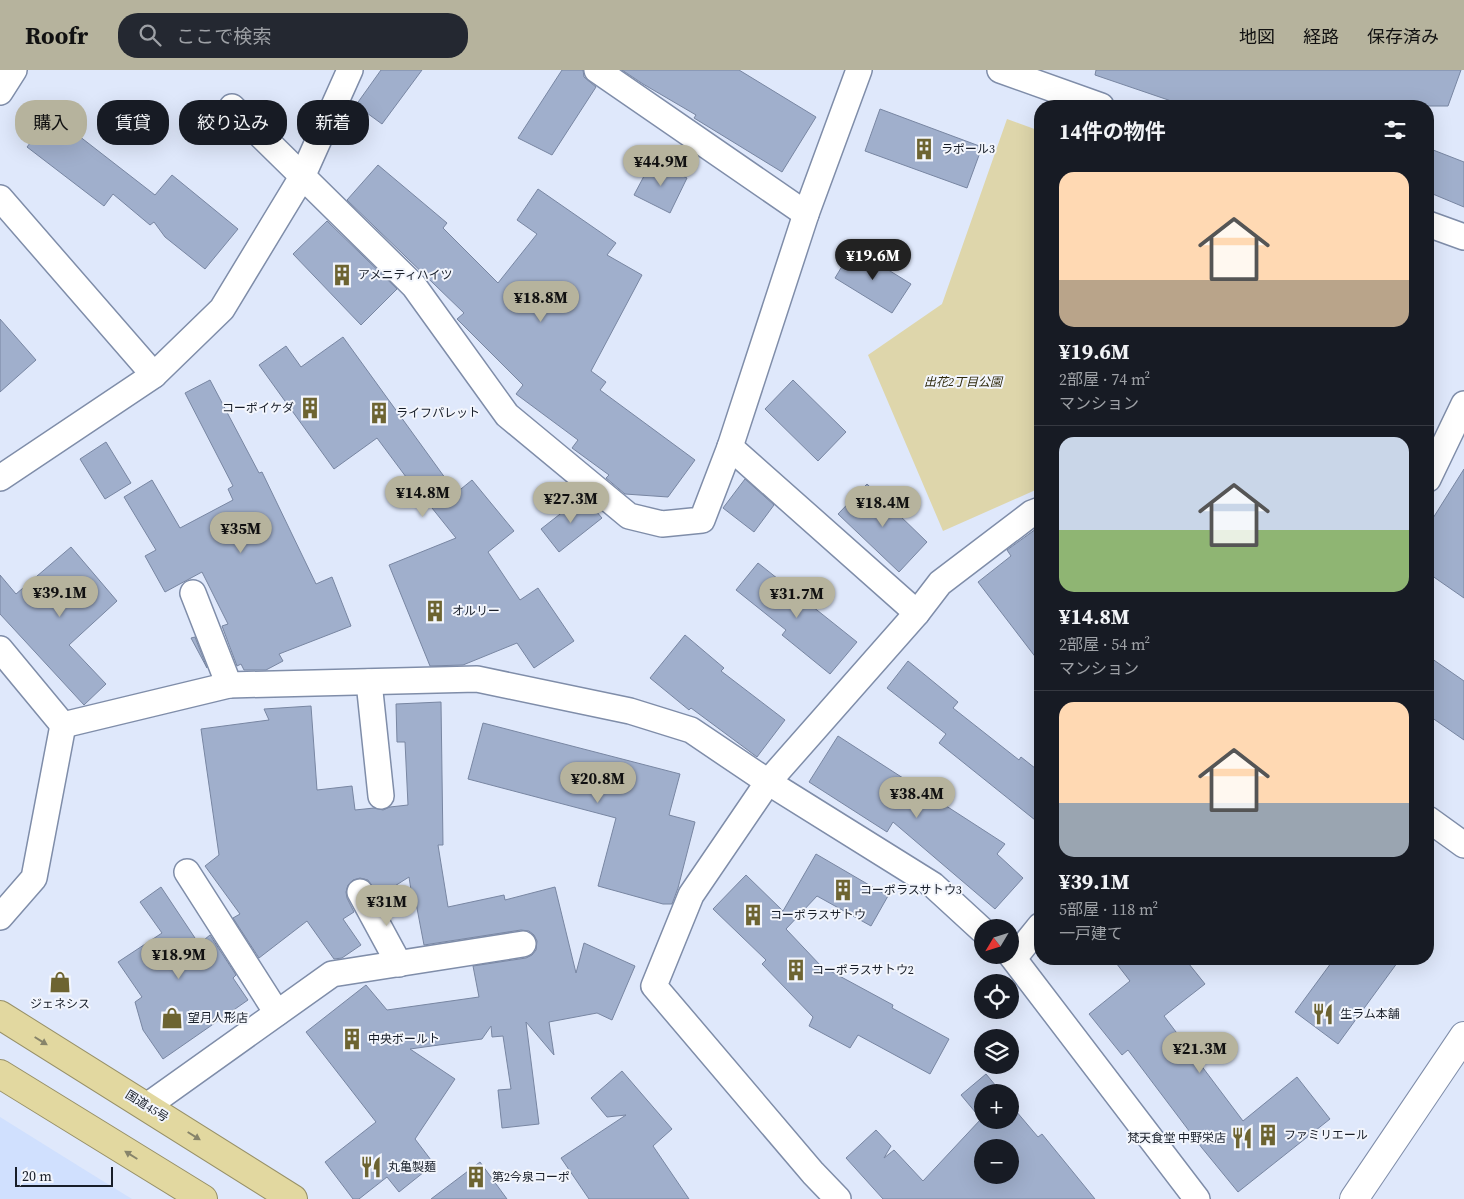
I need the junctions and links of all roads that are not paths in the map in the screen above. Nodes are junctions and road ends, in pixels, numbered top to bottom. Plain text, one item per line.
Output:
1 (14, 70) edge
2 (350, 70) edge
3 (597, 70) edge
4 (859, 70) edge
5 (1000, 70) edge
6 (0, 92) edge
7 (1084, 100) edge
8 (270, 145) edge
9 (302, 177) junction
10 (0, 198) edge
11 (806, 214) junction
12 (1434, 226) edge
13 (1464, 237) edge
14 (154, 375) junction
15 (1464, 404) edge
16 (730, 447) junction
17 (1434, 466) edge
18 (0, 478) edge
19 (1034, 512) edge
20 (194, 593) dead end
21 (917, 613) junction
22 (0, 650) edge
23 (369, 682) junction
24 (229, 685) junction
25 (63, 724) junction
26 (768, 782) junction
27 (381, 796) dead end
28 (1434, 824) edge
29 (1464, 845) edge
30 (187, 872) dead end
31 (360, 892) dead end
32 (0, 916) edge
33 (974, 923) edge
34 (1034, 932) edge
35 (524, 944) dead end
36 (1019, 948) edge
37 (398, 964) junction
38 (1018, 964) edge
39 (277, 1014) junction
40 (0, 1015) edge
41 (1464, 1036) edge
42 (0, 1074) edge
43 (147, 1106) junction
44 (203, 1199) edge
45 (293, 1199) edge
46 (838, 1199) edge
47 (1198, 1199) edge
48 (1354, 1199) edge

1 - 6 street
2 - 9 street
3 - 11 street
4 - 11 street
5 - 7 street
8 - 9 street
9 - 14 street
9 - 16 street
10 - 14 street
11 - 16 street
12 - 13 street
14 - 18 street
15 - 17 street
16 - 21 street
19 - 21 street
20 - 24 street
21 - 26 street
22 - 25 street
23 - 24 street
23 - 26 street
23 - 27 street
24 - 25 street
25 - 32 street
26 - 33 street
26 - 46 street
28 - 29 street
30 - 39 street
31 - 37 street
34 - 36 street
35 - 37 street
37 - 39 street
38 - 47 street
39 - 43 street
40 -> 43 highway, 国道45号
41 - 48 street
44 -> 42 highway
43 -> 45 highway, 国道45号

